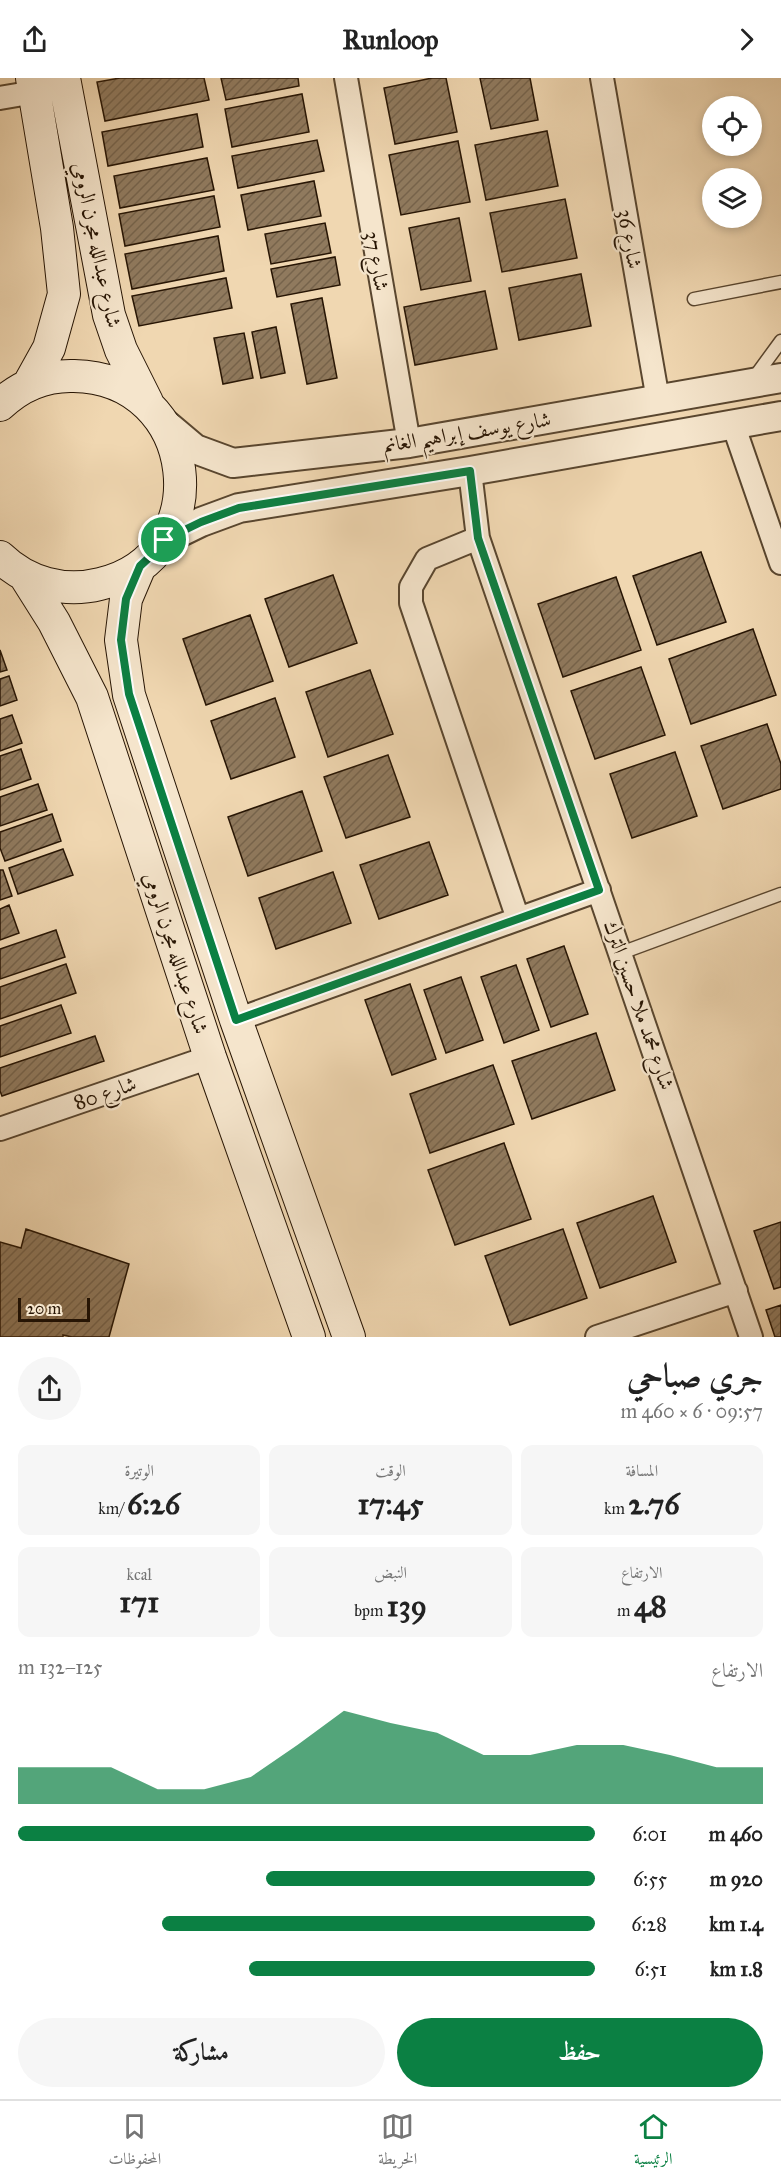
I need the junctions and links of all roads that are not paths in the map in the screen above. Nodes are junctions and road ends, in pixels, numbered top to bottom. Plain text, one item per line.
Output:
1 (64, 78) edge
2 (346, 78) edge
3 (602, 78) edge
4 (33, 85) edge
5 (0, 98) edge
6 (781, 282) edge
7 (694, 299) dead end
8 (781, 340) edge
9 (781, 378) edge
10 (750, 383) junction
11 (29, 384) junction
12 (658, 400) junction
13 (0, 405) edge
14 (156, 413) junction
15 (781, 416) edge
16 (733, 424) junction
17 (409, 443) junction
18 (470, 471) junction
19 (771, 504) edge
20 (478, 538) junction
21 (164, 540) junction
22 (781, 563) edge
23 (140, 566) junction
24 (9, 568) edge
25 (599, 890) junction
26 (781, 894) edge
27 (518, 919) junction
28 (621, 953) junction
29 (236, 1020) junction
30 (210, 1057) junction
31 (0, 1129) edge
32 (736, 1291) junction
33 (649, 1329) edge
34 (309, 1337) edge
35 (349, 1337) edge
36 (597, 1337) edge
37 (751, 1337) edge

1 - 14 main road, شارع عبدالله مجرن الرومي
2 - 17 street, شارع 37
3 - 12 street, شارع 36
4 - 5 street
4 - 11 main road, شارع عبدالله مجرن الرومي
6 - 7 lane
8 - 10 lane
9 - 10 street, شارع يوسف إبراهيم الغانم
10 - 12 street, شارع يوسف إبراهيم الغانم
11 - 13 main road
11 - 14 main road
12 - 17 street, شارع يوسف إبراهيم الغانم
14 - 17 street, شارع يوسف إبراهيم الغانم
14 - 21 main road, شارع عبدالله مجرن الرومي
15 - 16 street, شارع يوسف إبراهيم الغانم
16 - 18 street, شارع يوسف إبراهيم الغانم
16 - 19 street
18 - 20 street, شارع محمد ملا حسين الترك
18 - 21 street, شارع يوسف إبراهيم الغانم
19 - 22 street
20 - 25 street, شارع محمد ملا حسين الترك
20 - 27 street
21 - 23 main road, شارع عبدالله مجرن الرومي
23 - 24 main road
23 - 29 main road, شارع عبدالله مجرن الرومي
24 - 30 main road, شارع عبدالله مجرن الرومي
25 - 27 street
25 - 28 street, شارع محمد ملا حسين الترك
26 - 28 lane
27 - 29 street
28 - 32 street, شارع محمد ملا حسين الترك
29 - 35 main road, شارع عبدالله مجرن الرومي
30 - 31 street, شارع 80
30 - 34 main road, شارع عبدالله مجرن الرومي
32 - 33 street
32 - 37 street, شارع محمد ملا حسين الترك
33 - 36 street

